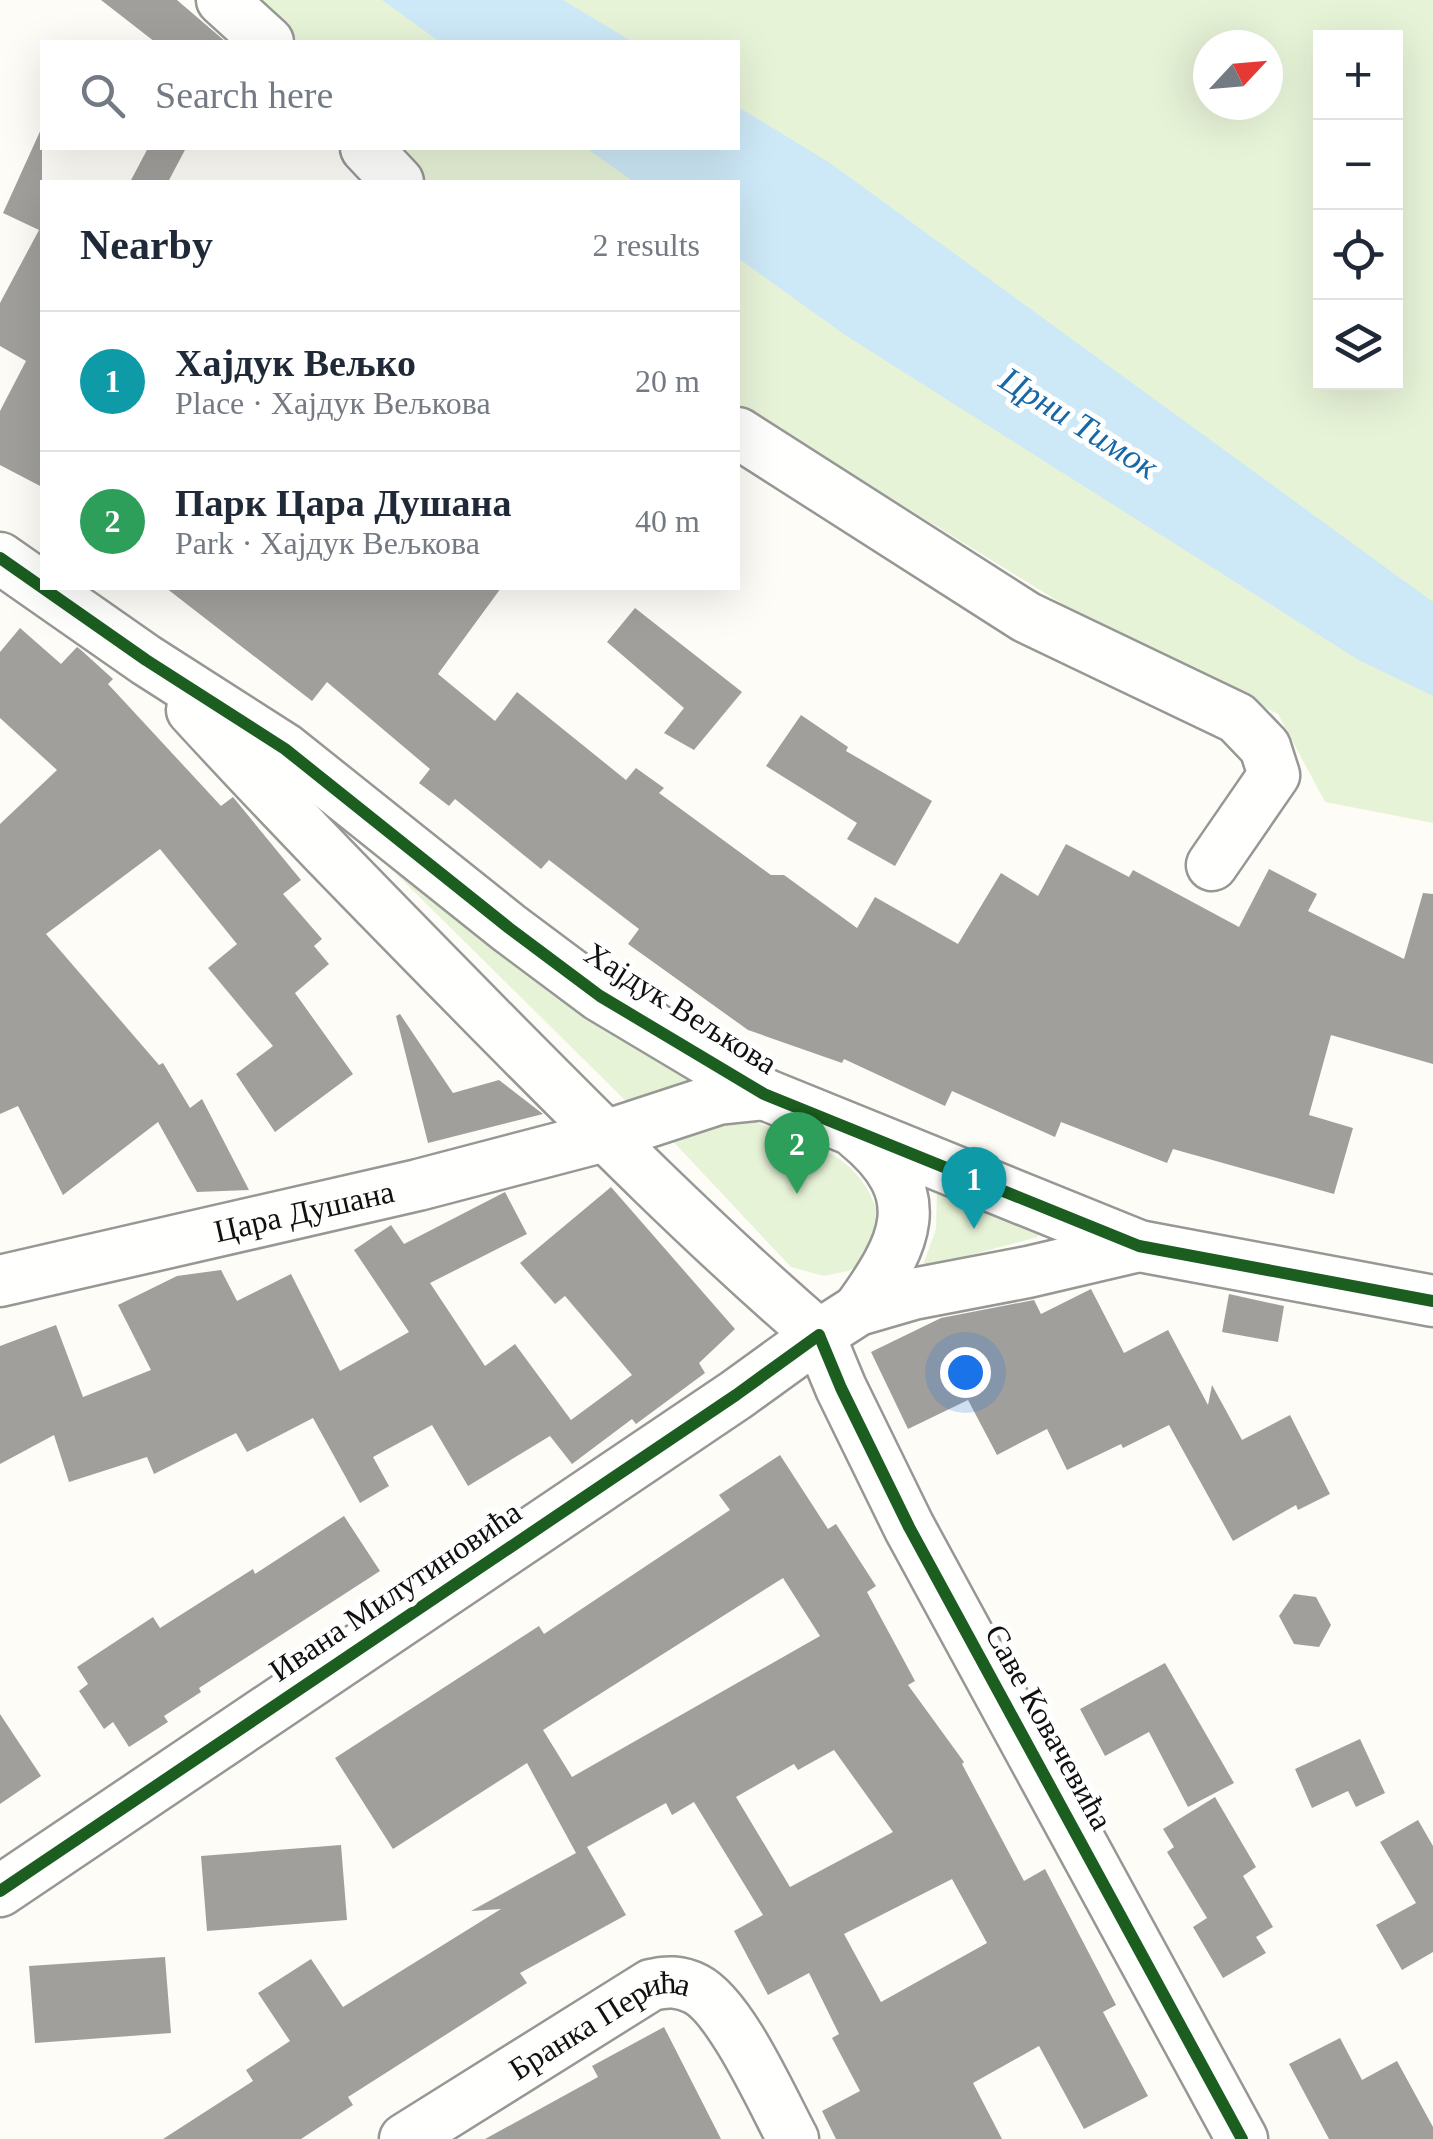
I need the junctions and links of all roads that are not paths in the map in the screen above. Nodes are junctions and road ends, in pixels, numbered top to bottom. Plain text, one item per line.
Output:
1 (222, 0) edge
2 (266, 40) edge
3 (368, 150) edge
4 (396, 180) edge
5 (740, 433) edge
6 (0, 558) edge
7 (40, 586) edge
8 (46, 590) edge
9 (146, 660) junction
10 (1212, 865) dead end
11 (764, 1094) junction
12 (846, 1125) junction
13 (606, 1136) junction
14 (1139, 1246) junction
15 (0, 1281) edge
16 (1433, 1301) edge
17 (839, 1322) junction
18 (0, 1891) edge
19 (406, 2139) edge
20 (792, 2139) edge
21 (1242, 2139) edge

1 - 2 street
3 - 4 street
5 - 10 street
6 - 7 street, Хајдук Вељкова
8 - 9 street, Хајдук Вељкова
9 - 11 street, Хајдук Вељкова
9 - 13 street, Хајдук Вељкова
11 - 12 street, Хајдук Вељкова
11 - 13 street, Цара Душана
12 - 14 street, Хајдук Вељкова
12 - 17 street
13 - 15 street, Цара Душана
13 - 17 street, Хајдук Вељкова
14 - 16 street, Хајдук Вељкова
14 - 17 street, Хајдук Вељкова
17 - 18 street, Ивана Милутиновића
17 - 21 street, Саве Ковачевића
19 - 20 street, Бранка Перића

